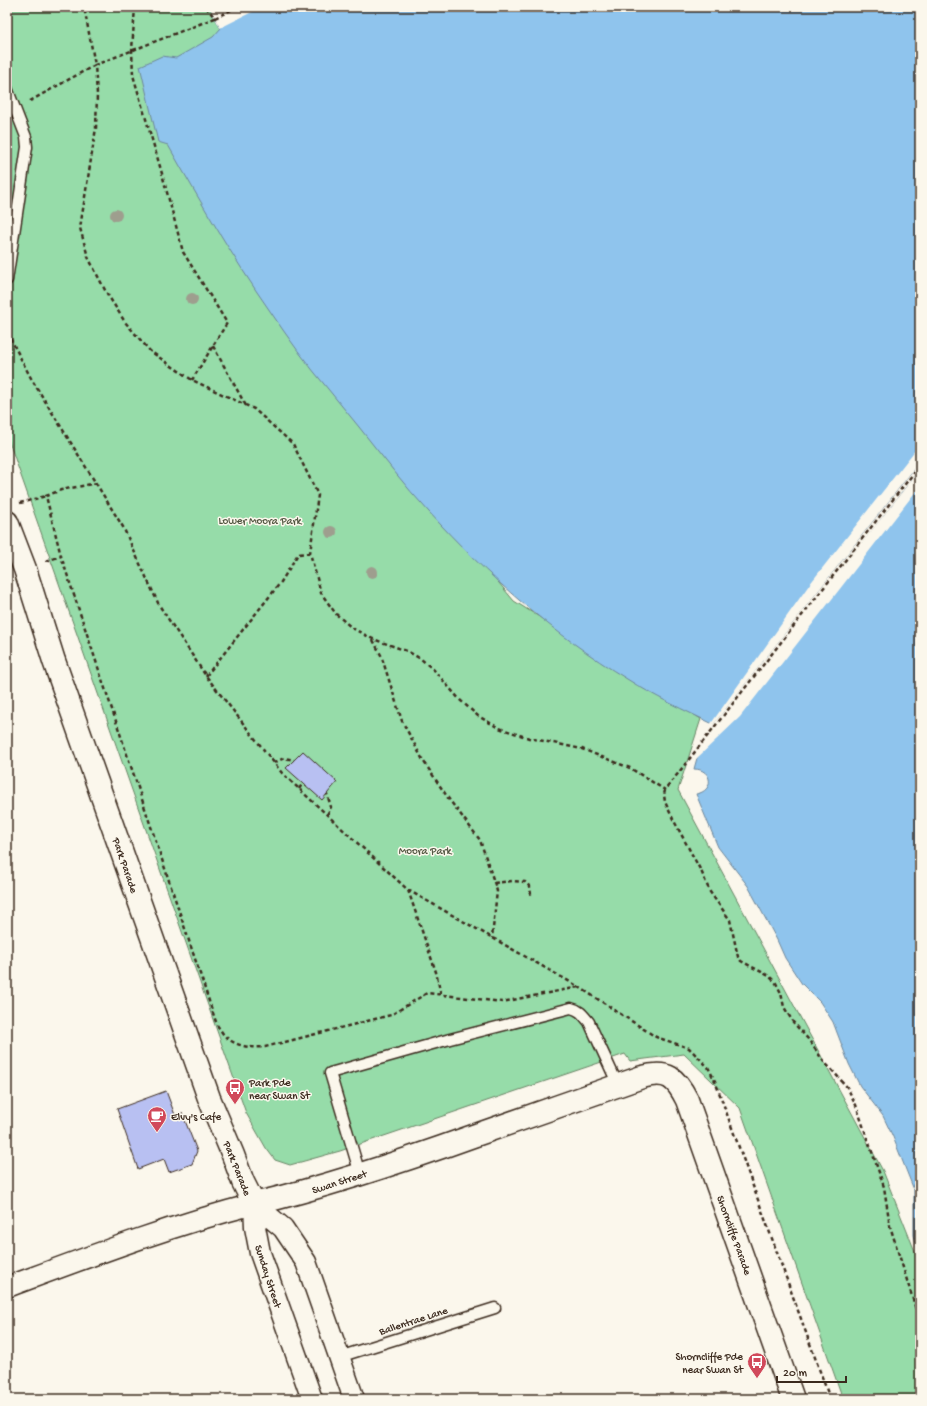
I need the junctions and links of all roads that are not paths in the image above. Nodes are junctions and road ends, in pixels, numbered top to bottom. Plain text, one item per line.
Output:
1 (7, 88) edge
2 (7, 280) edge
3 (10, 513) edge
4 (669, 1076) joint
5 (618, 1085) junction
6 (360, 1174) junction
7 (254, 1204) junction
8 (7, 1286) edge
9 (495, 1308) dead end
10 (339, 1357) junction
11 (312, 1399) edge
12 (354, 1399) edge
13 (793, 1399) edge

1 - 2 lane
3 - 7 street, Park Parade
4 - 5 street, Swan Street
4 - 13 street, Shorncliffe Parade
5 - 6 street, Swan Street
5 - 6 lane
6 - 7 street, Swan Street
7 - 8 street, Swan Street
7 - 10 street
7 - 11 street, Sunday Street
9 - 10 lane, Ballentrae Lane
10 - 12 street

